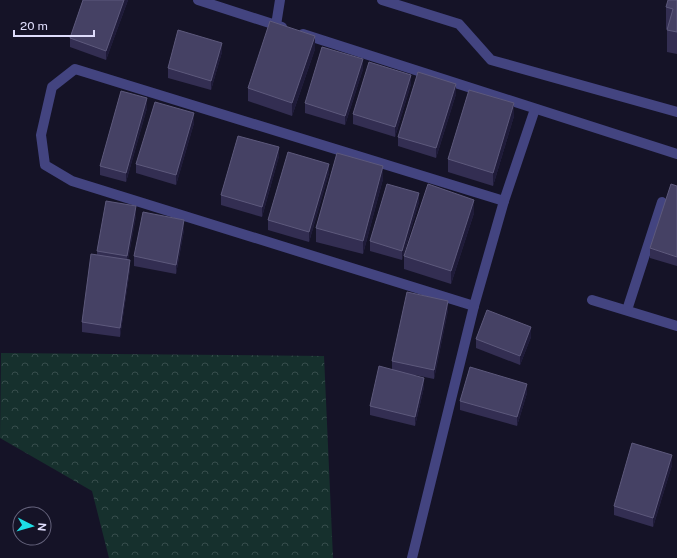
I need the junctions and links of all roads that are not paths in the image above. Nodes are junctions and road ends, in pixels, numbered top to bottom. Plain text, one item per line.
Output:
1 (198, 0) edge
2 (280, 0) edge
3 (382, 0) edge
4 (276, 25) junction
5 (535, 109) junction
6 (677, 112) edge
7 (677, 154) edge
8 (504, 201) junction
9 (662, 202) dead end
10 (592, 300) dead end
11 (474, 306) junction
12 (627, 310) junction
13 (677, 326) edge
14 (412, 558) edge

1 - 4 street
2 - 4 street
3 - 6 street
4 - 5 street
5 - 7 street
5 - 8 street
8 - 11 street
8 - 11 street
9 - 12 street
10 - 12 street
11 - 14 street
12 - 13 street

